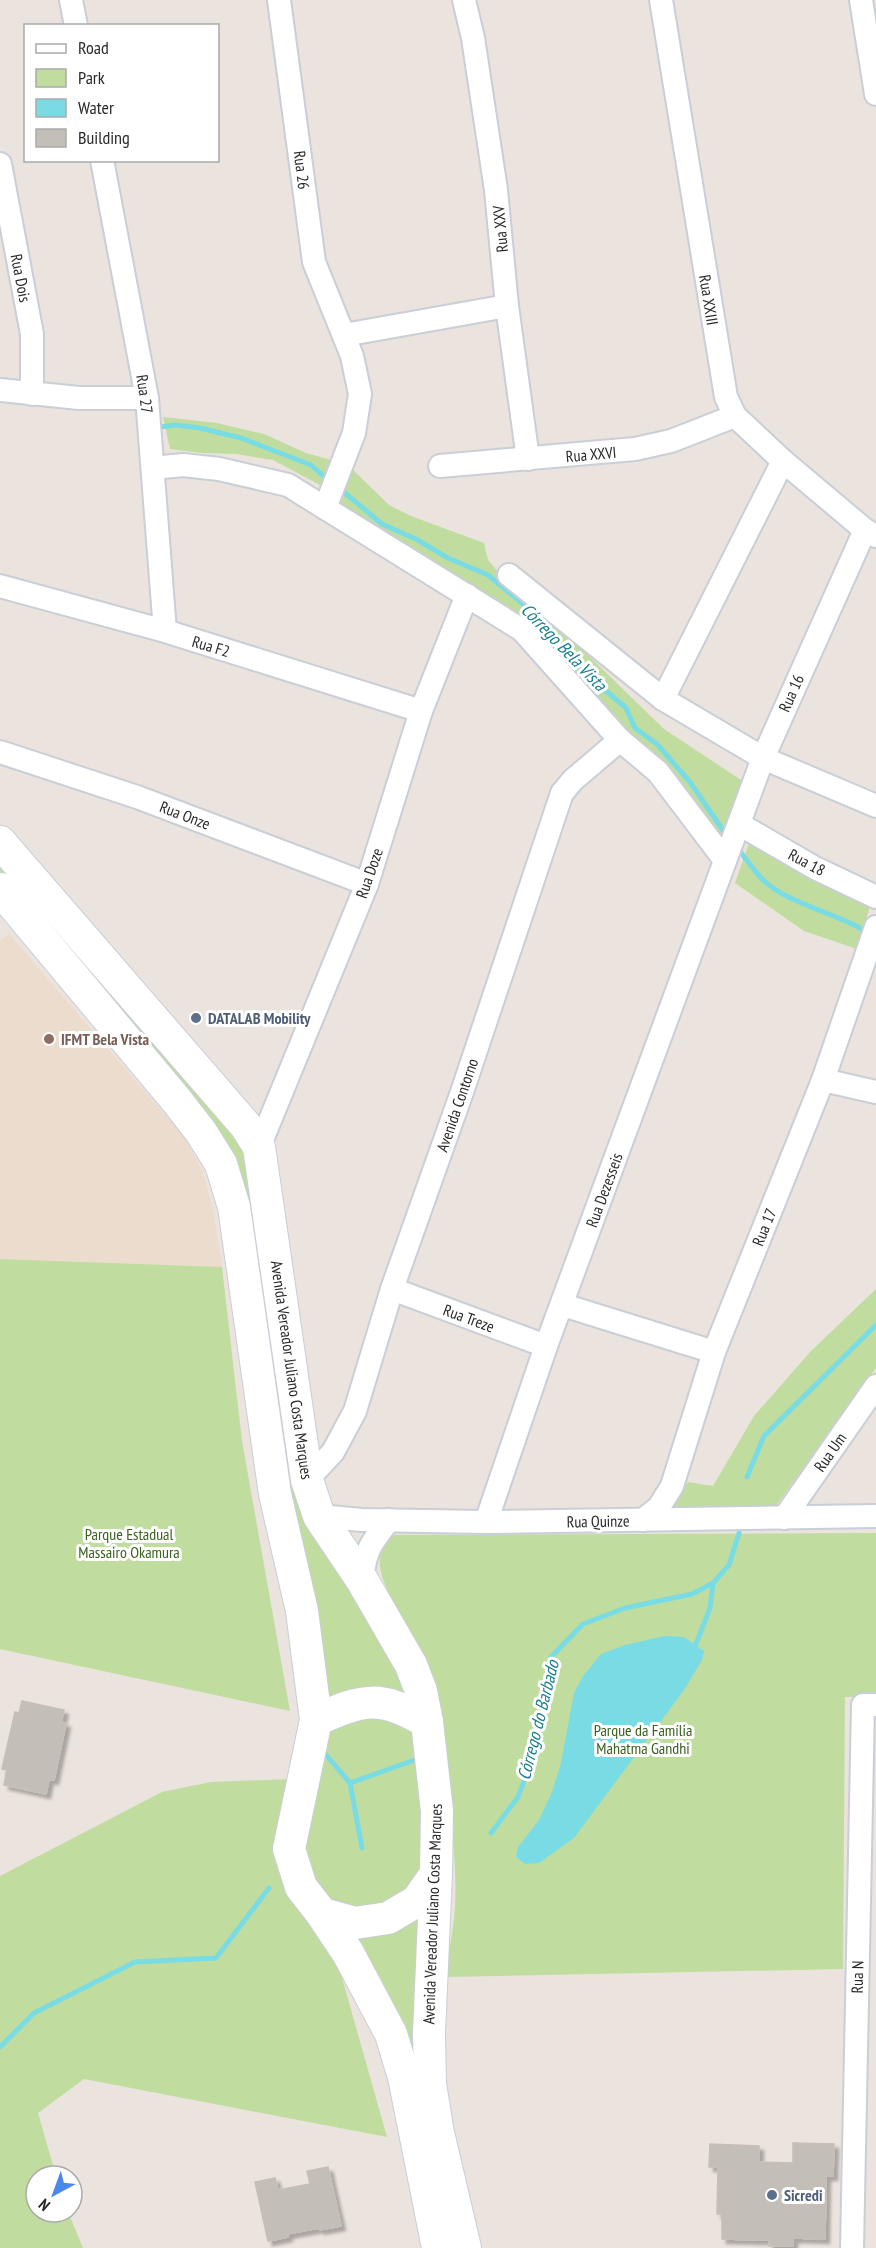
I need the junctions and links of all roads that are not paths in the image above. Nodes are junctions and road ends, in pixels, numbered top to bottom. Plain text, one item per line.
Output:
1 (71, 0) edge
2 (279, 0) edge
3 (464, 0) edge
4 (661, 0) edge
5 (861, 0) edge
6 (76, 24) edge
7 (876, 94) edge
8 (102, 162) edge
9 (0, 164) edge
10 (507, 306) junction
11 (344, 335) junction
12 (0, 390) edge
13 (32, 394) junction
14 (148, 404) junction
15 (735, 416) junction
16 (528, 459) junction
17 (783, 461) junction
18 (440, 466) dead end
19 (153, 468) junction
20 (327, 502) junction
21 (871, 533) edge
22 (509, 575) dead end
23 (0, 586) edge
24 (467, 595) junction
25 (165, 631) junction
26 (663, 699) junction
27 (421, 711) junction
28 (620, 740) junction
29 (0, 752) edge
30 (762, 758) junction
31 (876, 806) edge
32 (738, 827) junction
33 (0, 842) edge
34 (726, 857) junction
35 (367, 884) junction
36 (0, 889) edge
37 (876, 897) edge
38 (872, 937) edge
39 (823, 1080) junction
40 (876, 1092) edge
41 (259, 1147) junction
42 (392, 1289) junction
43 (563, 1305) junction
44 (546, 1346) junction
45 (714, 1352) junction
46 (876, 1386) edge
47 (307, 1480) junction
48 (319, 1516) junction
49 (876, 1516) edge
50 (784, 1518) junction
51 (389, 1520) junction
52 (643, 1520) junction
53 (486, 1522) junction
54 (362, 1580) junction
55 (870, 1705) edge
56 (316, 1720) junction
57 (427, 1722) junction
58 (436, 1874) junction
59 (322, 1914) junction
60 (438, 2248) edge
61 (465, 2248) edge
62 (852, 2248) edge

1 - 6 street
2 - 11 street, Rua 26
3 - 10 street, Rua XXV
4 - 15 street, Rua XXIII
5 - 7 street
8 - 14 street, Rua 27
9 - 13 street, Rua Dois
10 - 11 street
10 - 16 street, Rua XXV
11 - 20 street, Rua 26
12 - 13 street
13 - 14 street
14 - 19 street, Rua 27
15 - 16 street, Rua XXVI
15 - 17 street, Rua XXIII
16 - 18 street, Rua XXVI
17 - 21 street, Rua XXIII
17 - 26 street
19 - 20 street
19 - 25 street, Rua 27
20 - 24 street
21 - 30 street, Rua 16
22 - 26 street
23 - 25 street, Rua F2
24 - 27 street, Rua Doze
24 - 28 street
25 - 27 street, Rua F2
26 - 30 street
27 - 35 street, Rua Doze
28 - 34 street
28 - 42 street, Avenida Contorno
29 - 35 street, Rua Onze
30 - 31 street
30 - 32 street, Rua 16
32 - 34 street, Rua 16
32 - 37 street, Rua 18
33 - 41 main road, Avenida Vereador Juliano Costa Marques
34 - 43 street, Rua Dezesseis
35 - 41 street, Rua Doze
36 - 56 main road, Avenida Vereador Juliano Costa Marques
38 - 39 street, Rua 17
39 - 40 street
39 - 45 street, Rua 17
41 - 47 main road, Avenida Vereador Juliano Costa Marques
42 - 44 street, Rua Treze
42 - 47 street, Avenida Contorno
43 - 44 street, Rua Dezesseis
43 - 45 street
44 - 53 street, Rua Dezesseis
45 - 52 street, Rua 17
46 - 50 street, Rua Um
47 - 48 main road, Avenida Vereador Juliano Costa Marques
48 - 51 street, Rua Quinze
48 - 54 main road, Avenida Vereador Juliano Costa Marques
49 - 50 street, Rua Quinze
50 - 52 street, Rua Quinze
51 - 53 street, Rua Quinze
51 - 54 street
52 - 53 street, Rua Quinze
54 - 57 main road, Avenida Vereador Juliano Costa Marques
55 - 62 street, Rua N
56 - 57 main road
56 - 59 main road
57 - 58 main road, Avenida Vereador Juliano Costa Marques
58 - 59 main road
58 - 61 main road, Avenida Vereador Juliano Costa Marques
59 - 60 main road

